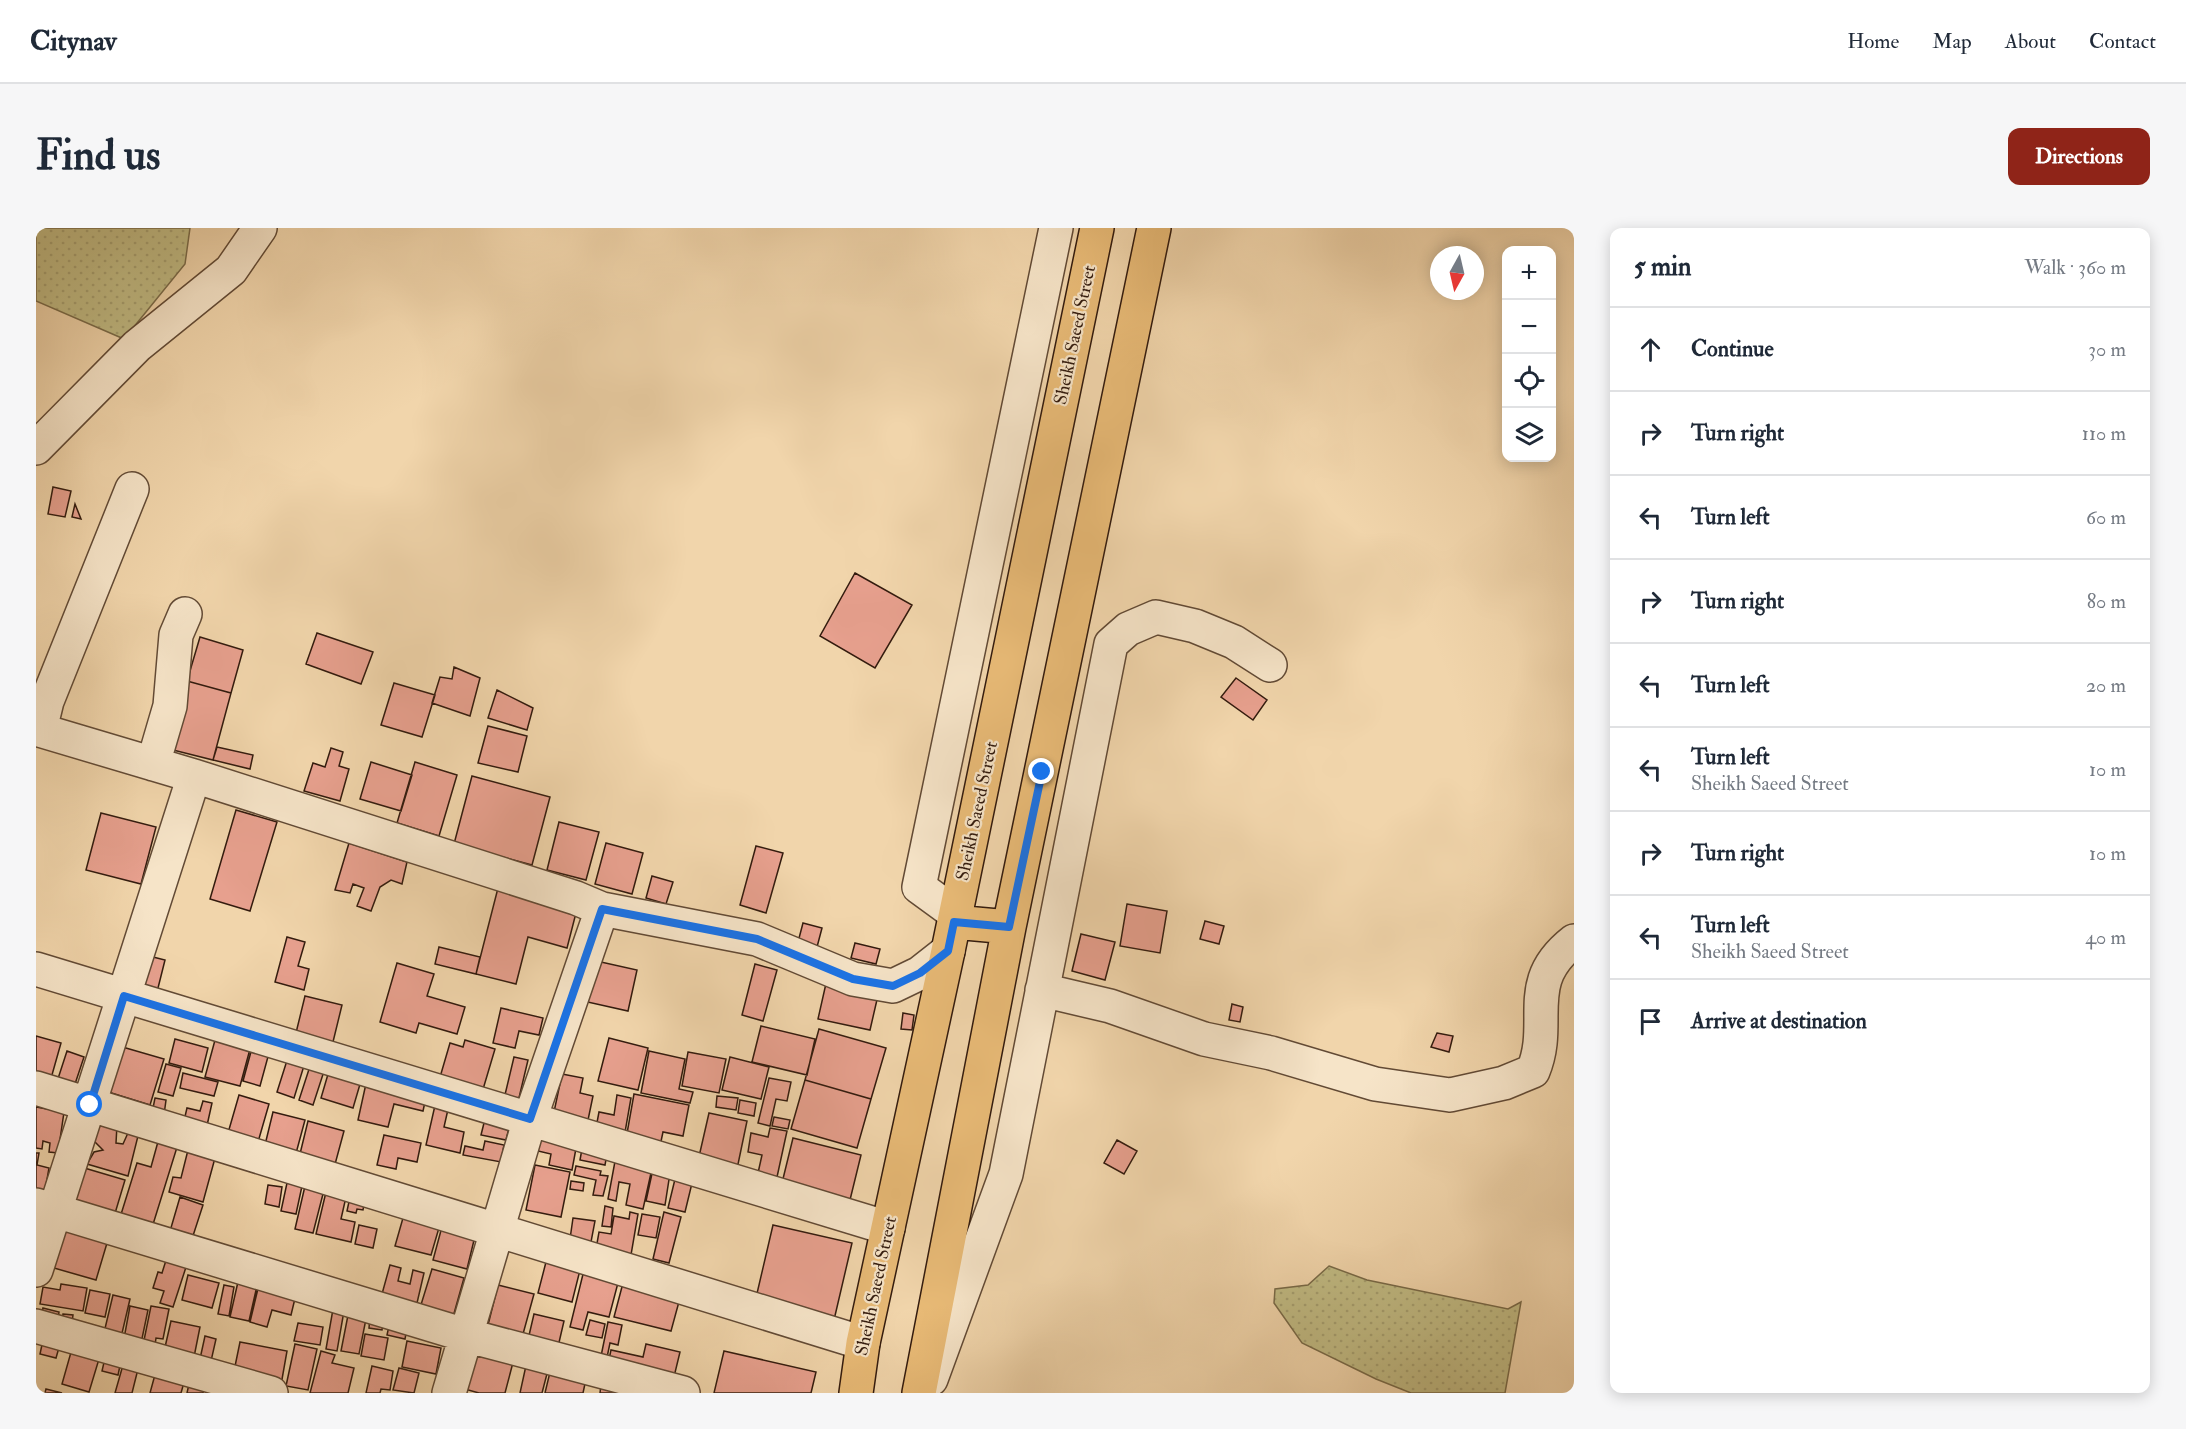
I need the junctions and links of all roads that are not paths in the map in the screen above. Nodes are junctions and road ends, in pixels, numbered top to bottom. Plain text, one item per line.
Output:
1 (260, 228) edge
2 (1056, 228) edge
3 (1097, 228) edge
4 (1154, 228) edge
5 (36, 448) edge
6 (132, 489) dead end
7 (185, 614) dead end
8 (1270, 665) dead end
9 (38, 730) edge
10 (153, 764) junction
11 (194, 776) junction
12 (602, 909) junction
13 (1009, 927) junction
14 (953, 929) junction
15 (1574, 941) edge
16 (36, 969) edge
17 (1042, 990) junction
18 (124, 996) junction
19 (36, 1088) edge
20 (90, 1105) junction
21 (530, 1119) junction
22 (46, 1208) edge
23 (888, 1228) junction
24 (497, 1230) junction
25 (36, 1270) edge
26 (36, 1326) edge
27 (465, 1335) junction
28 (863, 1343) junction
29 (271, 1393) edge
30 (449, 1393) edge
31 (683, 1393) edge
32 (856, 1393) edge
33 (919, 1393) edge
34 (926, 1393) edge

1 - 5 street
2 - 14 street
3 - 14 main road, Sheikh Saeed Street
4 - 13 main road
6 - 9 street
7 - 10 street
8 - 17 street
9 - 10 street
10 - 11 street
11 - 12 street
11 - 18 street
12 - 14 street
12 - 21 street
13 - 14 main road
13 - 33 main road
14 - 23 main road, Sheikh Saeed Street
15 - 17 street
16 - 18 street
17 - 34 street
18 - 20 street
18 - 21 street
19 - 20 street
20 - 22 street
20 - 24 street
21 - 23 street
21 - 24 street
22 - 25 street
22 - 27 street
23 - 28 main road, Sheikh Saeed Street
24 - 27 street
24 - 28 street
26 - 29 street
27 - 30 street
27 - 31 street
28 - 32 main road, Sheikh Saeed Street

